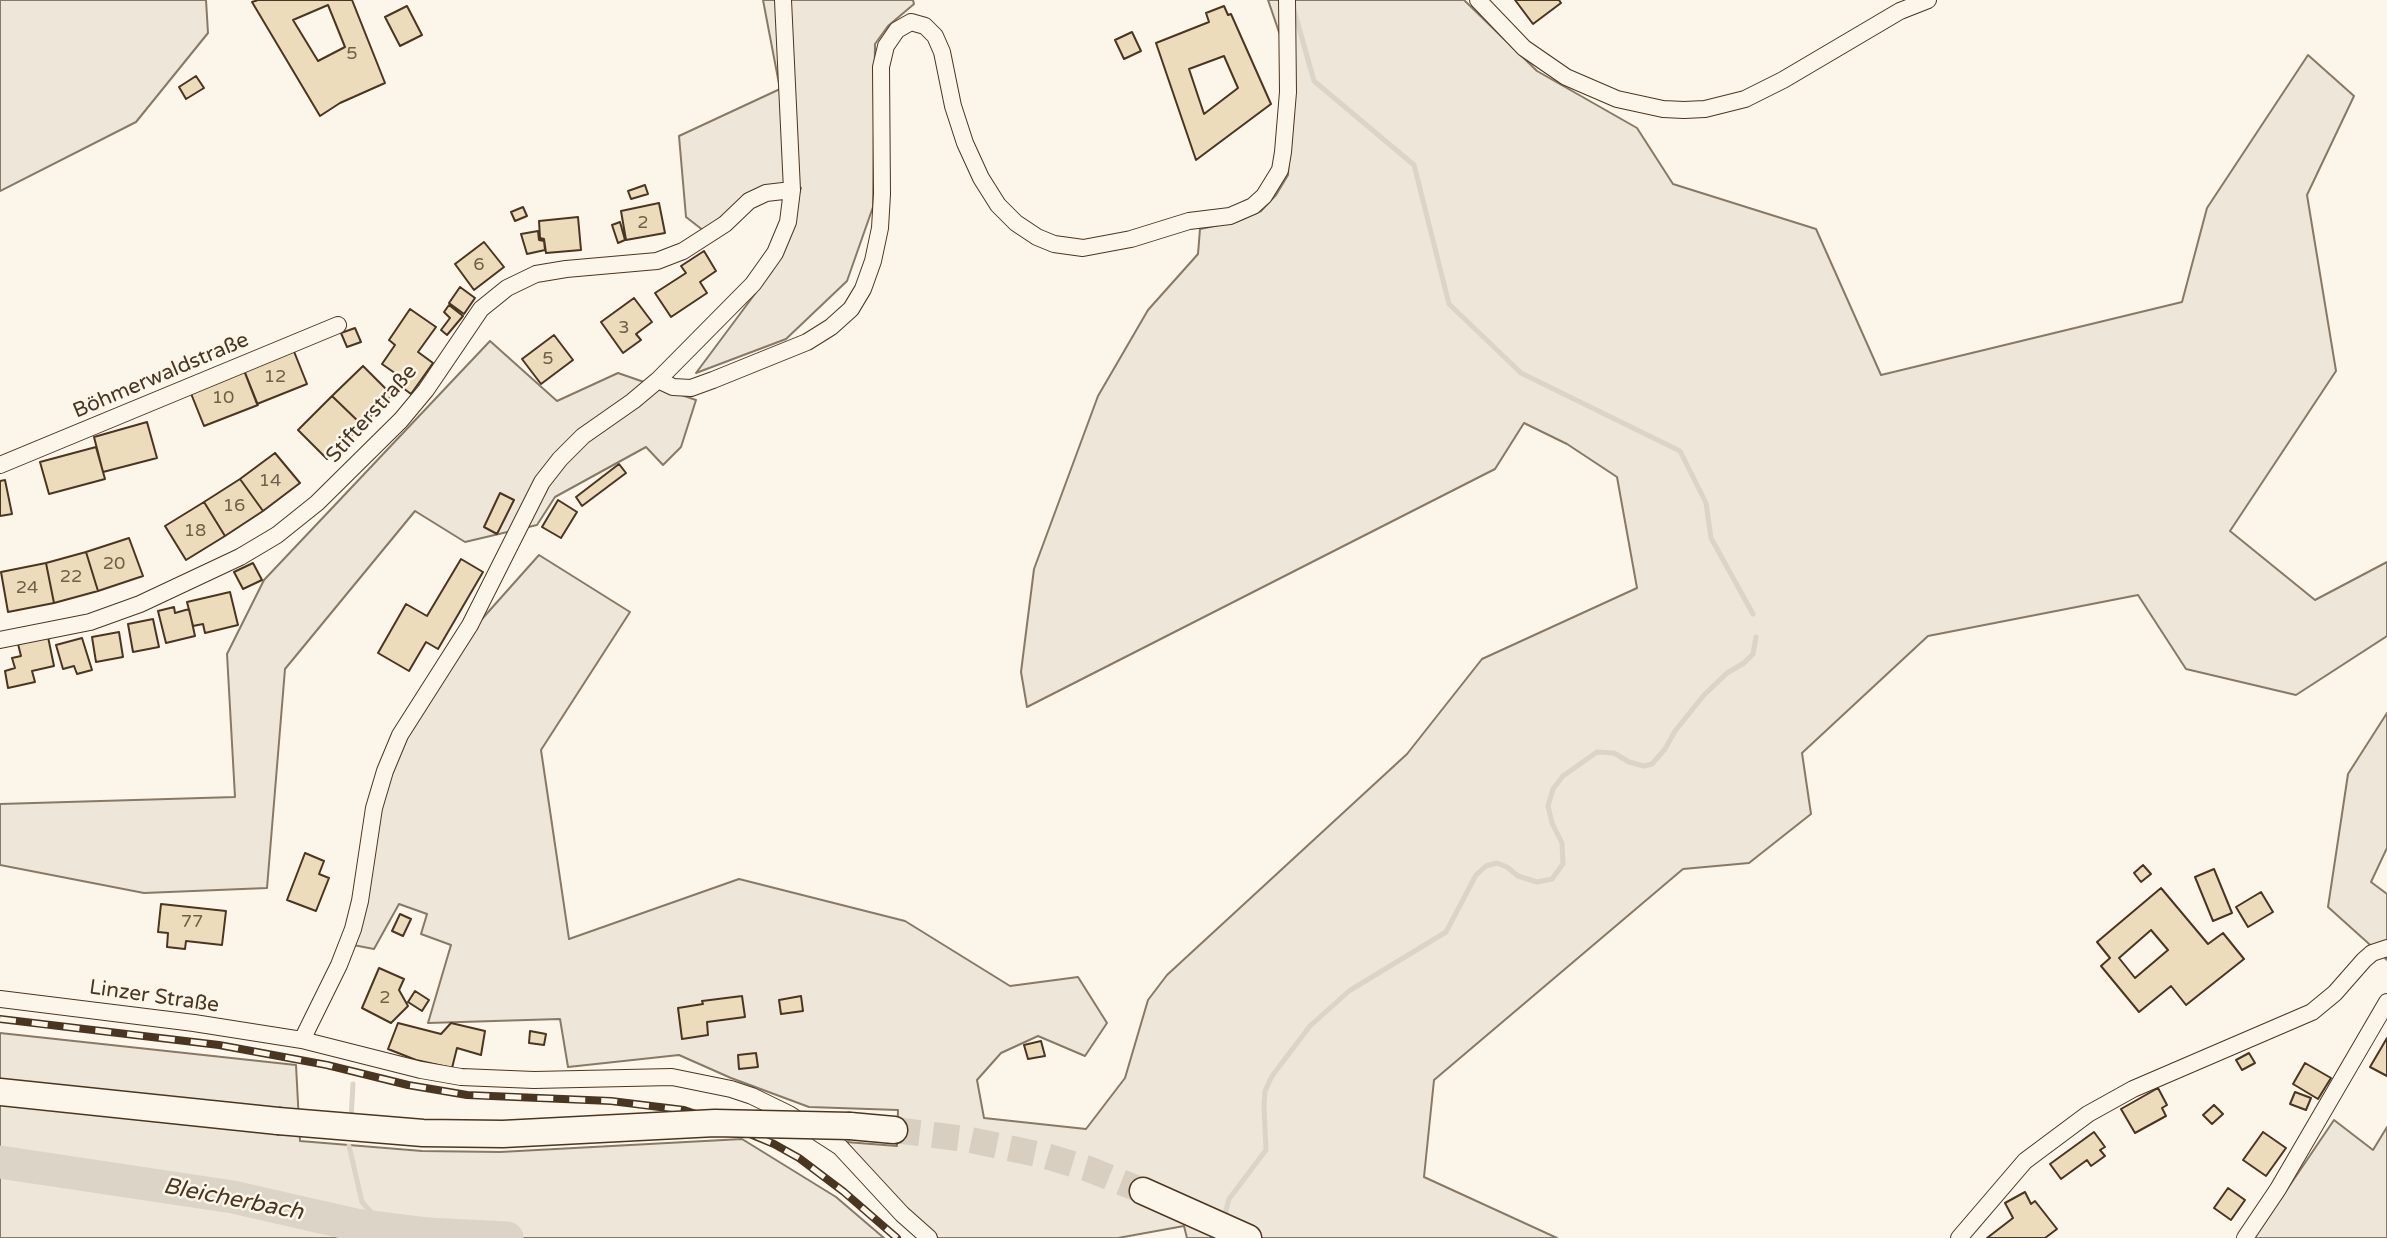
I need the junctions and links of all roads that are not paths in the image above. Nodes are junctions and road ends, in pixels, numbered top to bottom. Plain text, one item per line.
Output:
1 (783, 0) edge
2 (1287, 0) edge
3 (1478, 0) edge
4 (1927, 0) edge
5 (792, 190) junction
6 (338, 326) dead end
7 (658, 380) junction
8 (0, 465) edge
9 (0, 640) edge
10 (2387, 948) edge
11 (0, 999) edge
12 (2387, 1002) edge
13 (302, 1040) junction
14 (0, 1092) edge
15 (894, 1130) tunnel mouth
16 (1143, 1191) tunnel mouth
17 (929, 1238) edge
18 (1248, 1238) edge
19 (1959, 1238) edge
20 (2245, 1238) edge

1 - 5 street
2 - 7 street
3 - 4 street
5 - 7 street
5 - 9 street, Stifterstraße
6 - 8 street, Böhmerwaldstraße
7 - 13 street
10 - 19 street
11 - 13 street, Linzer Straße
12 - 20 street
13 - 17 street, Linzer Straße
14 - 15 main road, bridge
16 - 18 main road

